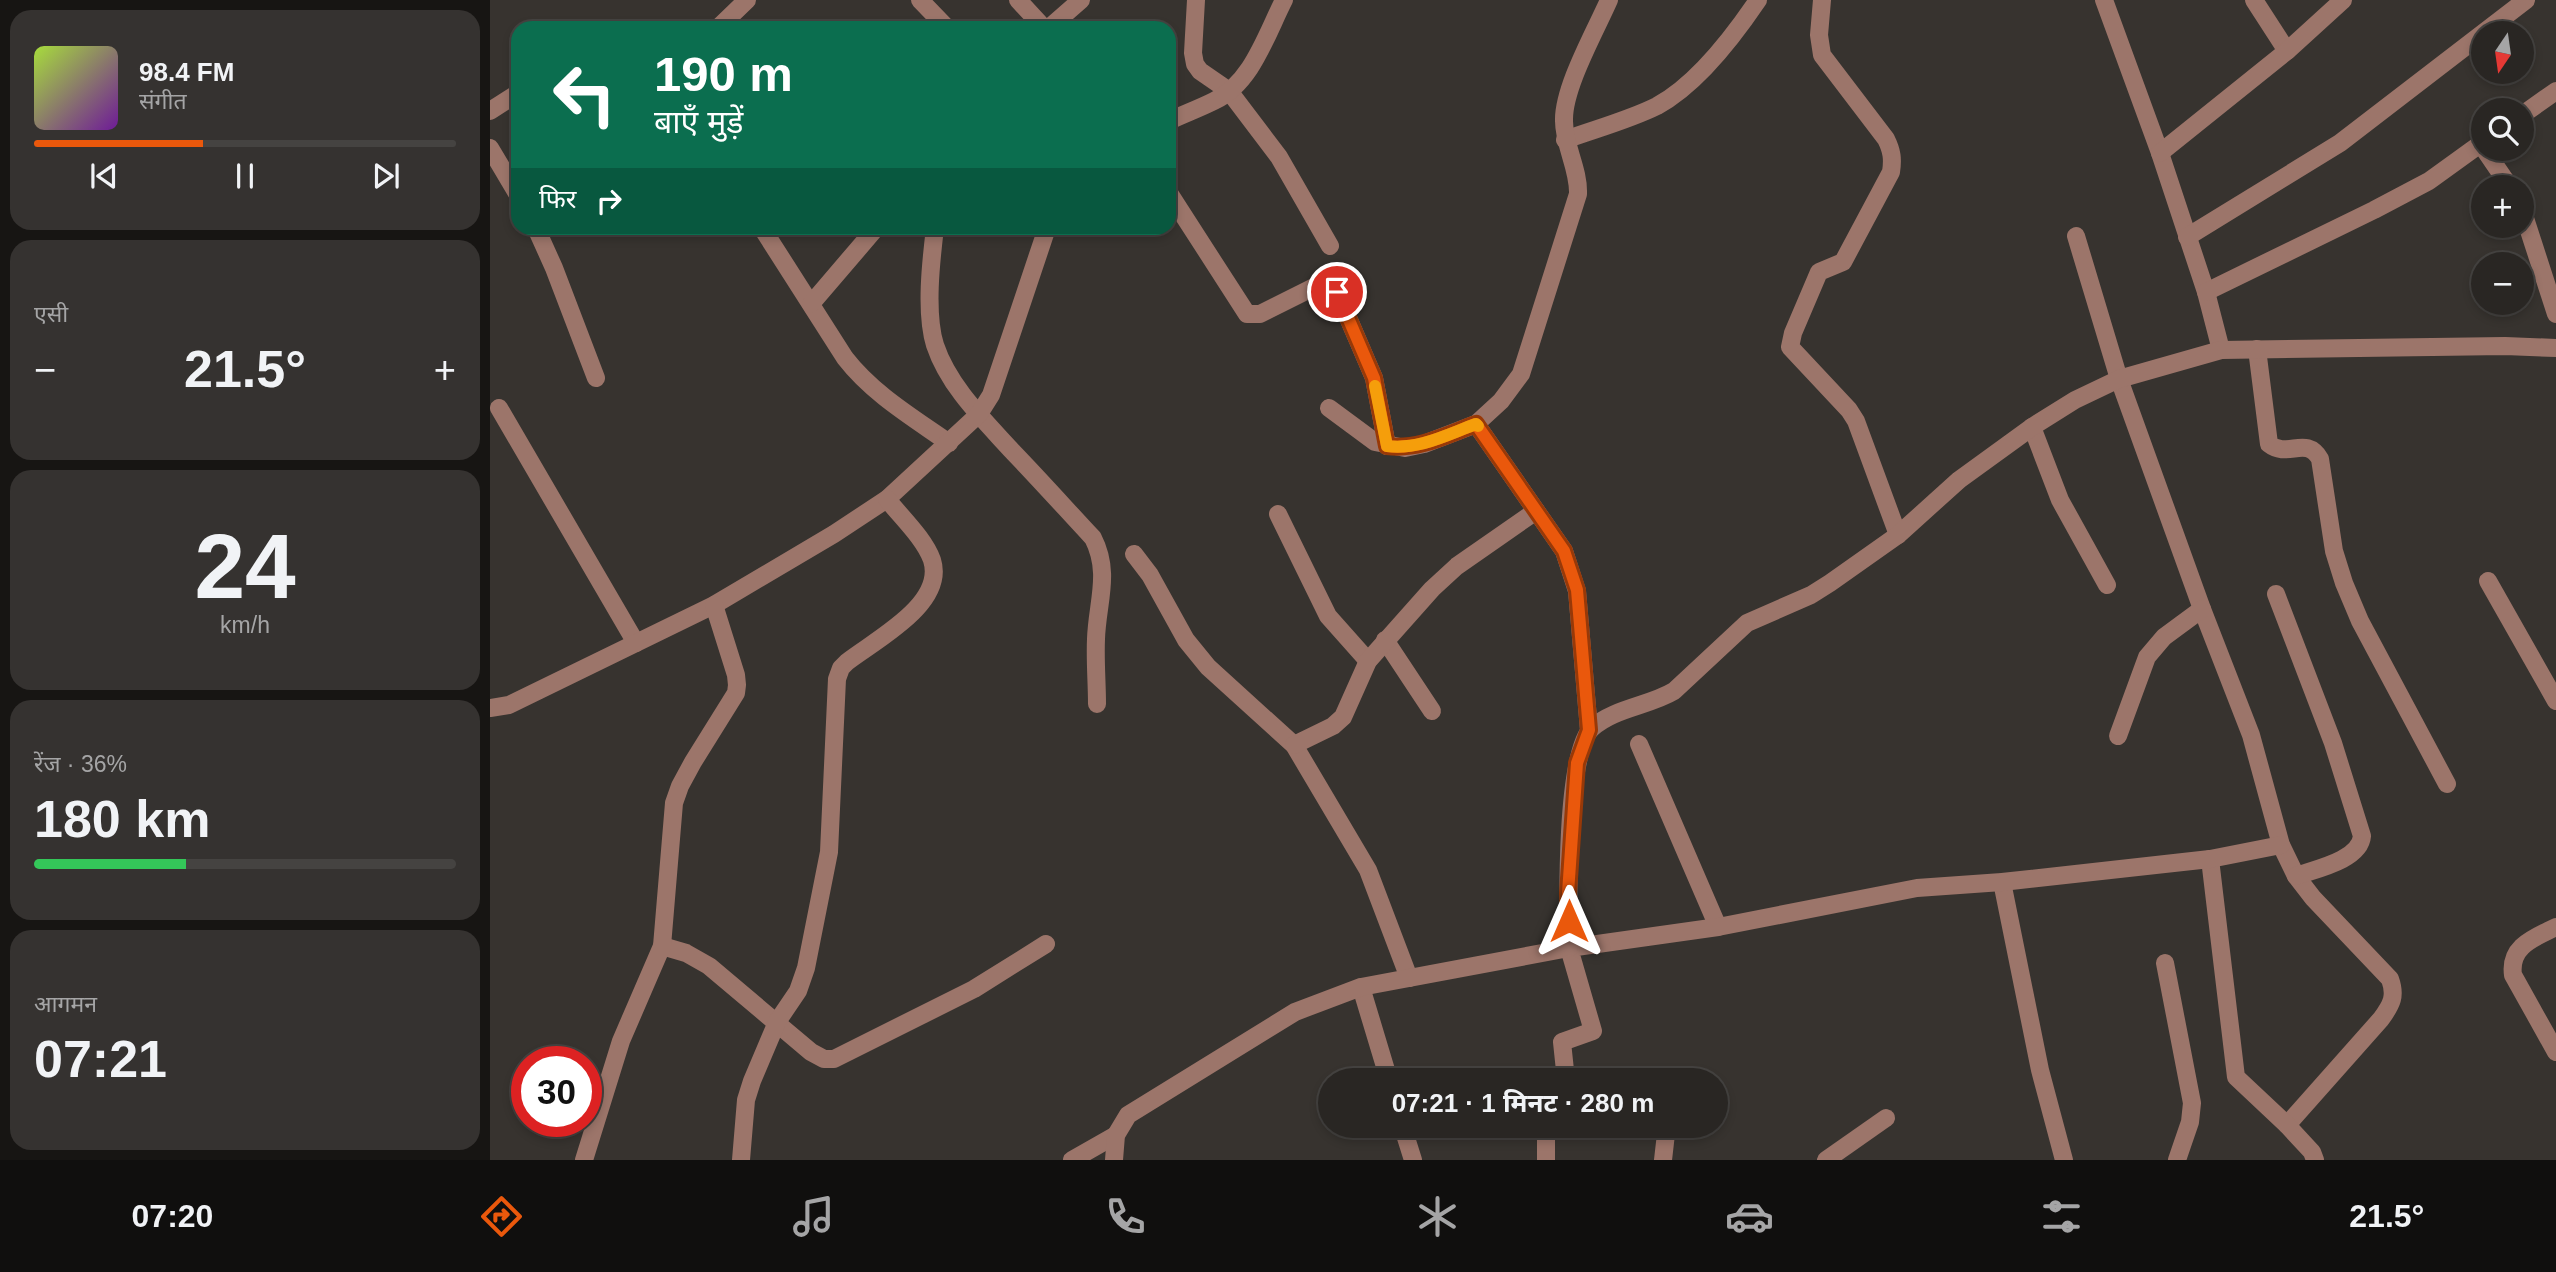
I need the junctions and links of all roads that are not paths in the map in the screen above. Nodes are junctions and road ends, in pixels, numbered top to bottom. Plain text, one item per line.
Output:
1 (747, 0) edge
2 (920, 0) edge
3 (1018, 0) edge
4 (1081, 0) edge
5 (1196, 0) edge
6 (1284, 0) edge
7 (1609, 0) edge
8 (1758, 0) edge
9 (1822, 0) edge
10 (2105, 0) edge
11 (2254, 0) edge
12 (2343, 0) edge
13 (2526, 0) edge
14 (725, 21) edge
15 (939, 21) edge
16 (1038, 21) edge
17 (1057, 21) edge
18 (2287, 51) junction
19 (1229, 91) junction
20 (2556, 91) edge
21 (511, 98) edge
22 (2534, 107) edge
23 (490, 111) edge
24 (1176, 118) edge
25 (1565, 140) junction
26 (490, 148) edge
27 (2161, 153) junction
28 (2471, 154) edge
29 (511, 183) edge
30 (1176, 203) edge
31 (539, 235) edge
32 (767, 235) edge
33 (870, 235) edge
34 (935, 235) edge
35 (1044, 235) edge
36 (2076, 236) dead end
37 (2187, 237) junction
38 (2531, 238) edge
39 (1330, 246) dead end
40 (2206, 292) junction
41 (811, 304) junction
42 (2556, 314) edge
43 (2556, 348) edge
44 (2257, 349) junction
45 (2221, 350) junction
46 (596, 378) dead end
47 (2119, 379) junction
48 (499, 408) dead end
49 (1329, 408) dead end
50 (979, 414) junction
51 (1476, 424) junction
52 (2032, 427) junction
53 (949, 443) junction
54 (1387, 446) junction
55 (887, 499) junction
56 (1536, 511) junction
57 (1278, 514) dead end
58 (1898, 535) junction
59 (1134, 554) dead end
60 (2488, 581) dead end
61 (2107, 585) dead end
62 (2276, 594) dead end
63 (714, 605) junction
64 (2202, 609) junction
65 (1385, 640) junction
66 (636, 643) junction
67 (1368, 661) junction
68 (2556, 701) edge
69 (1097, 704) dead end
70 (490, 708) edge
71 (1432, 711) dead end
72 (1589, 730) junction
73 (2118, 736) dead end
74 (1639, 744) dead end
75 (1294, 745) junction
76 (2447, 784) dead end
77 (2281, 845) junction
78 (2210, 859) junction
79 (2296, 876) junction
80 (2002, 882) junction
81 (1718, 926) junction
82 (2556, 927) edge
83 (1045, 944) dead end
84 (662, 946) junction
85 (1569, 948) junction
86 (2165, 964) dead end
87 (1409, 978) junction
88 (1361, 987) junction
89 (777, 1022) junction
90 (2556, 1052) edge
91 (1385, 1068) edge
92 (1565, 1068) edge
93 (1886, 1118) dead end
94 (2287, 1125) junction
95 (1116, 1135) junction
96 (1406, 1138) edge
97 (1546, 1138) edge
98 (1666, 1138) edge
99 (584, 1160) edge
100 (741, 1160) edge
101 (1072, 1160) edge
102 (1114, 1160) edge
103 (1413, 1160) edge
104 (1546, 1160) edge
105 (1663, 1160) edge
106 (1826, 1160) edge
107 (2064, 1160) edge
108 (2176, 1160) edge
109 (2315, 1160) edge

1 - 14 street
2 - 15 street
3 - 16 street
4 - 17 street
5 - 19 street
6 - 19 street
7 - 25 street
8 - 25 street
9 - 58 street
10 - 27 street
11 - 18 street
12 - 18 street
13 - 37 street
18 - 27 street
19 - 24 street
19 - 39 street
20 - 22 street
21 - 23 street
25 - 51 street
26 - 29 street
27 - 37 street
28 - 40 street
30 - 54 street
31 - 46 street
32 - 41 street
33 - 41 street
34 - 50 street
35 - 50 street
36 - 47 street
37 - 40 street
38 - 42 street
40 - 45 street
41 - 53 street
43 - 44 street
44 - 45 street
44 - 76 street
45 - 47 street
47 - 52 street
47 - 64 street
48 - 66 street
49 - 54 street
50 - 53 street
50 - 69 street
51 - 54 street
51 - 56 street
52 - 58 street
52 - 61 street
53 - 55 street
55 - 63 street
55 - 89 street
56 - 65 street
56 - 72 street
57 - 67 street
58 - 72 street
59 - 75 street
60 - 68 street
62 - 79 street
63 - 66 street
63 - 84 street
64 - 73 street
64 - 77 street
65 - 67 street
65 - 71 street
66 - 70 street
67 - 75 street
72 - 85 street
74 - 81 street
75 - 87 street
77 - 78 street
77 - 79 street
78 - 80 street
78 - 94 street
79 - 94 street
80 - 81 street
80 - 107 street
81 - 85 street
82 - 90 street
83 - 89 street
84 - 89 street
84 - 99 street
85 - 87 street
85 - 92 street
86 - 108 street
87 - 88 street
88 - 91 street
88 - 95 street
89 - 100 street
93 - 106 street
94 - 109 street
95 - 101 street
95 - 102 street
96 - 103 street
97 - 104 street
98 - 105 street

